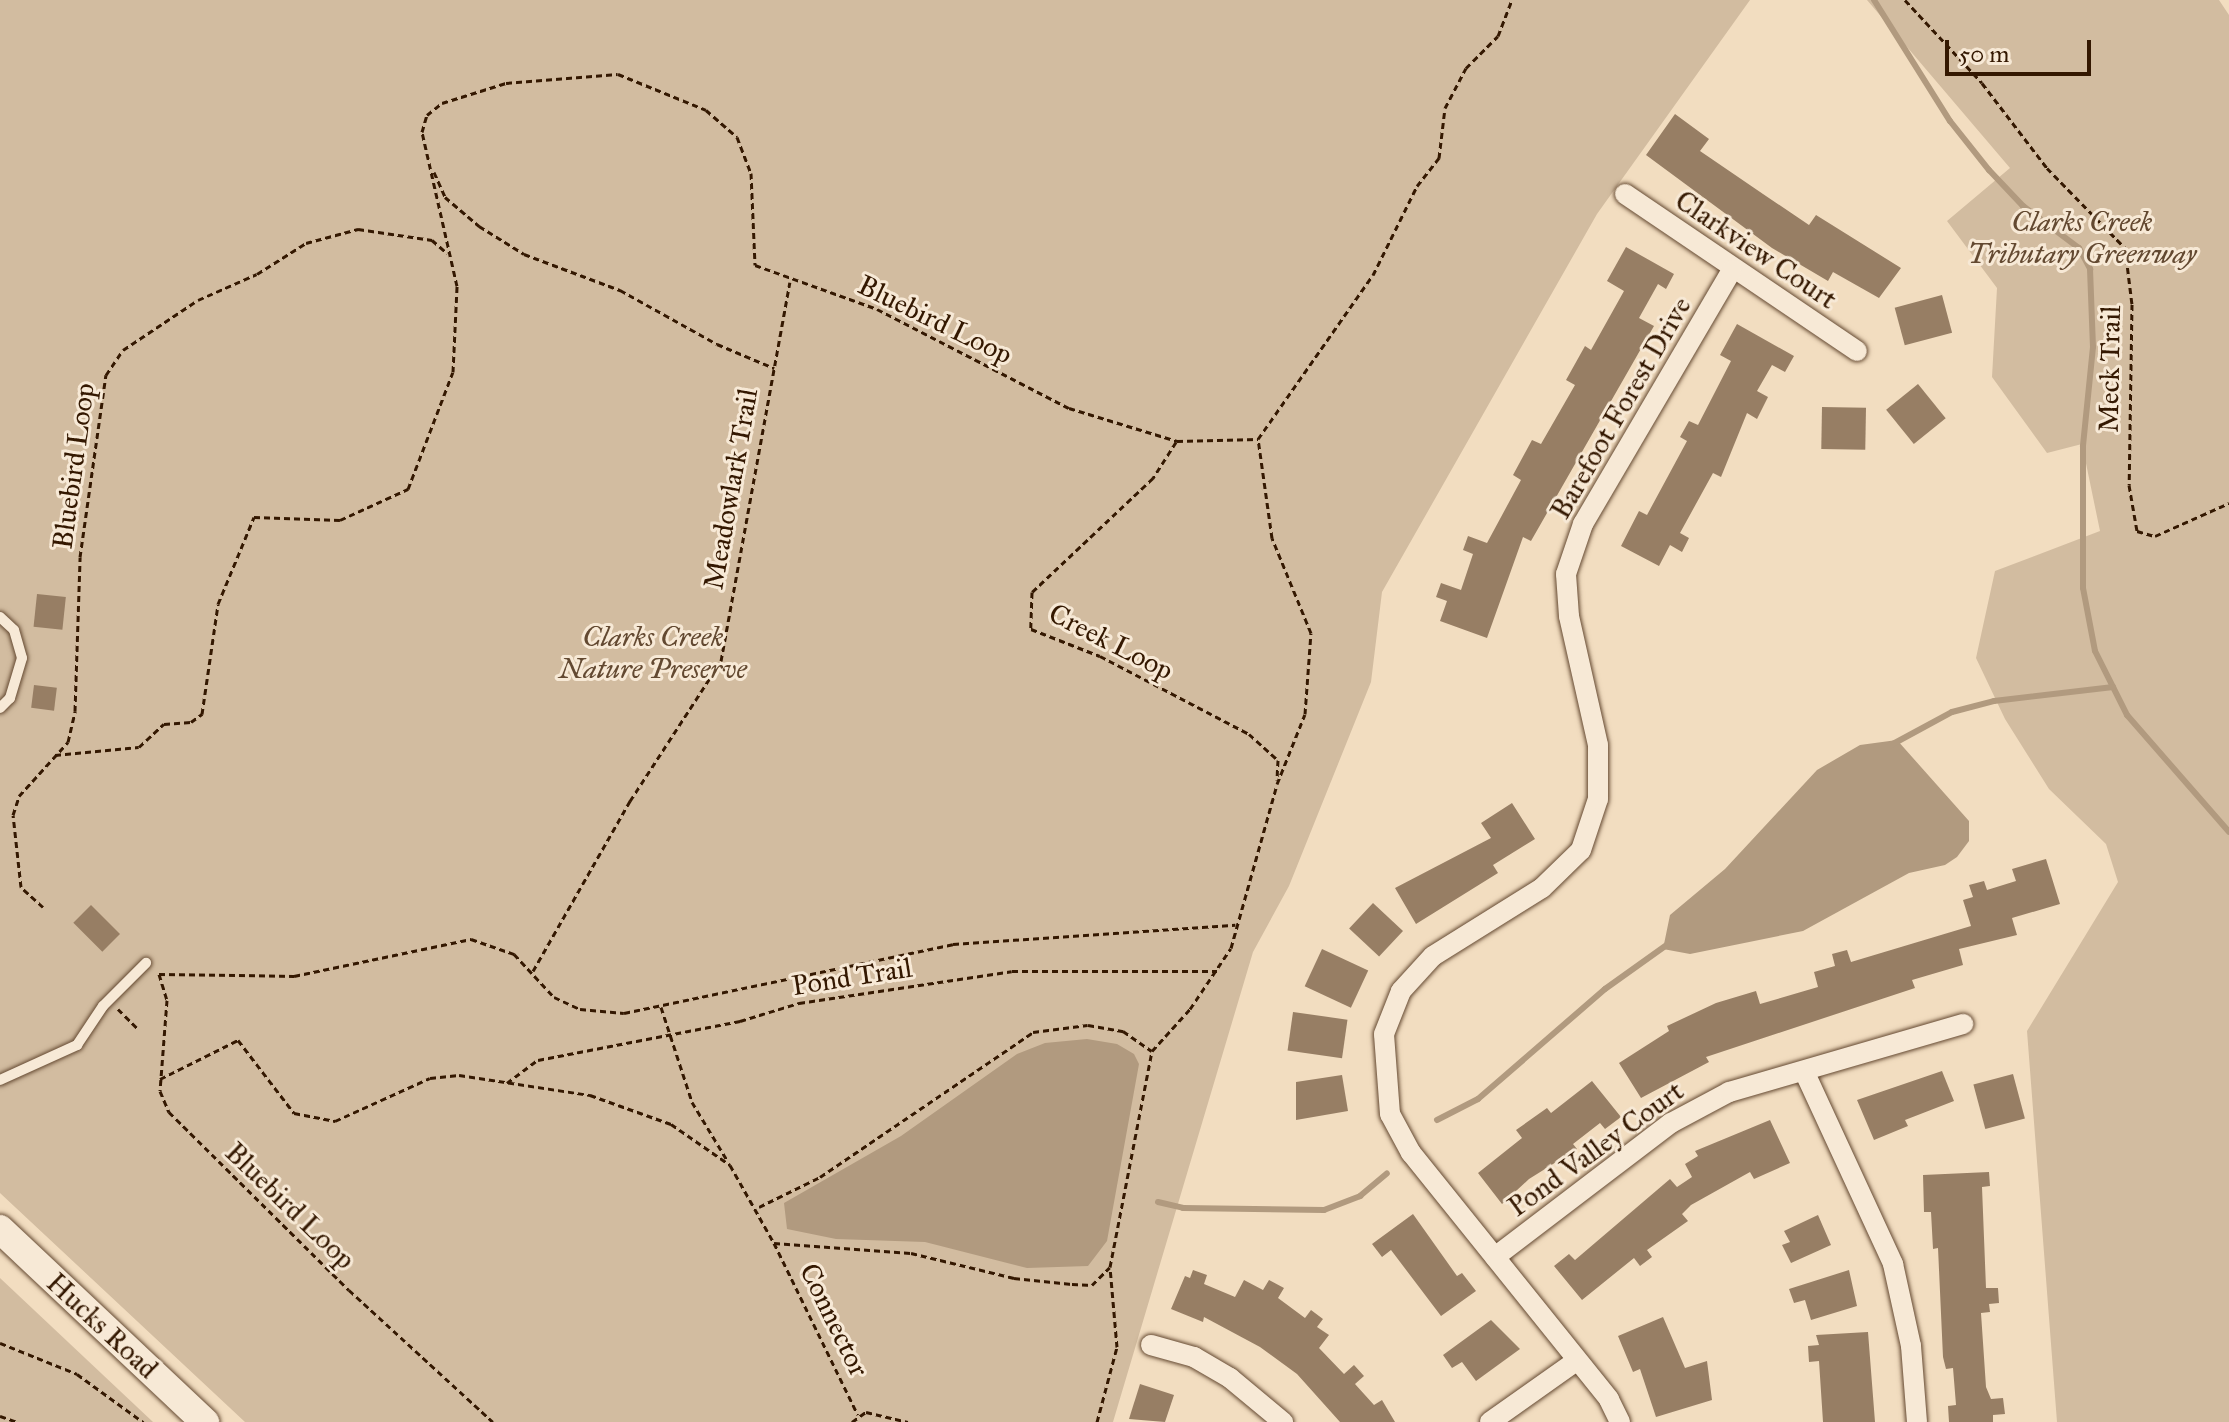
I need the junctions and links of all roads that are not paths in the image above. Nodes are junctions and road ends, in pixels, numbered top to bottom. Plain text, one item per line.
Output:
1 (1625, 194) dead end
2 (1732, 270) junction
3 (1857, 351) dead end
4 (0, 617) edge
5 (0, 708) edge
6 (146, 963) dead end
7 (1963, 1024) dead end
8 (1804, 1071) junction
9 (0, 1080) edge
10 (0, 1229) edge
11 (1495, 1257) junction
12 (1151, 1345) dead end
13 (1576, 1361) junction
14 (205, 1422) edge
15 (1283, 1422) edge
16 (1490, 1422) edge
17 (1620, 1422) edge
18 (1917, 1422) edge

1 - 2 street, Clarkview Court
2 - 3 street, Clarkview Court
2 - 11 street, Barefoot Forest Drive
4 - 5 lane
6 - 9 lane
7 - 8 street, Pond Valley Court
8 - 11 street, Pond Valley Court
8 - 18 street
10 - 14 main road, Hucks Road
11 - 13 street
12 - 15 street
13 - 16 street
13 - 17 street

